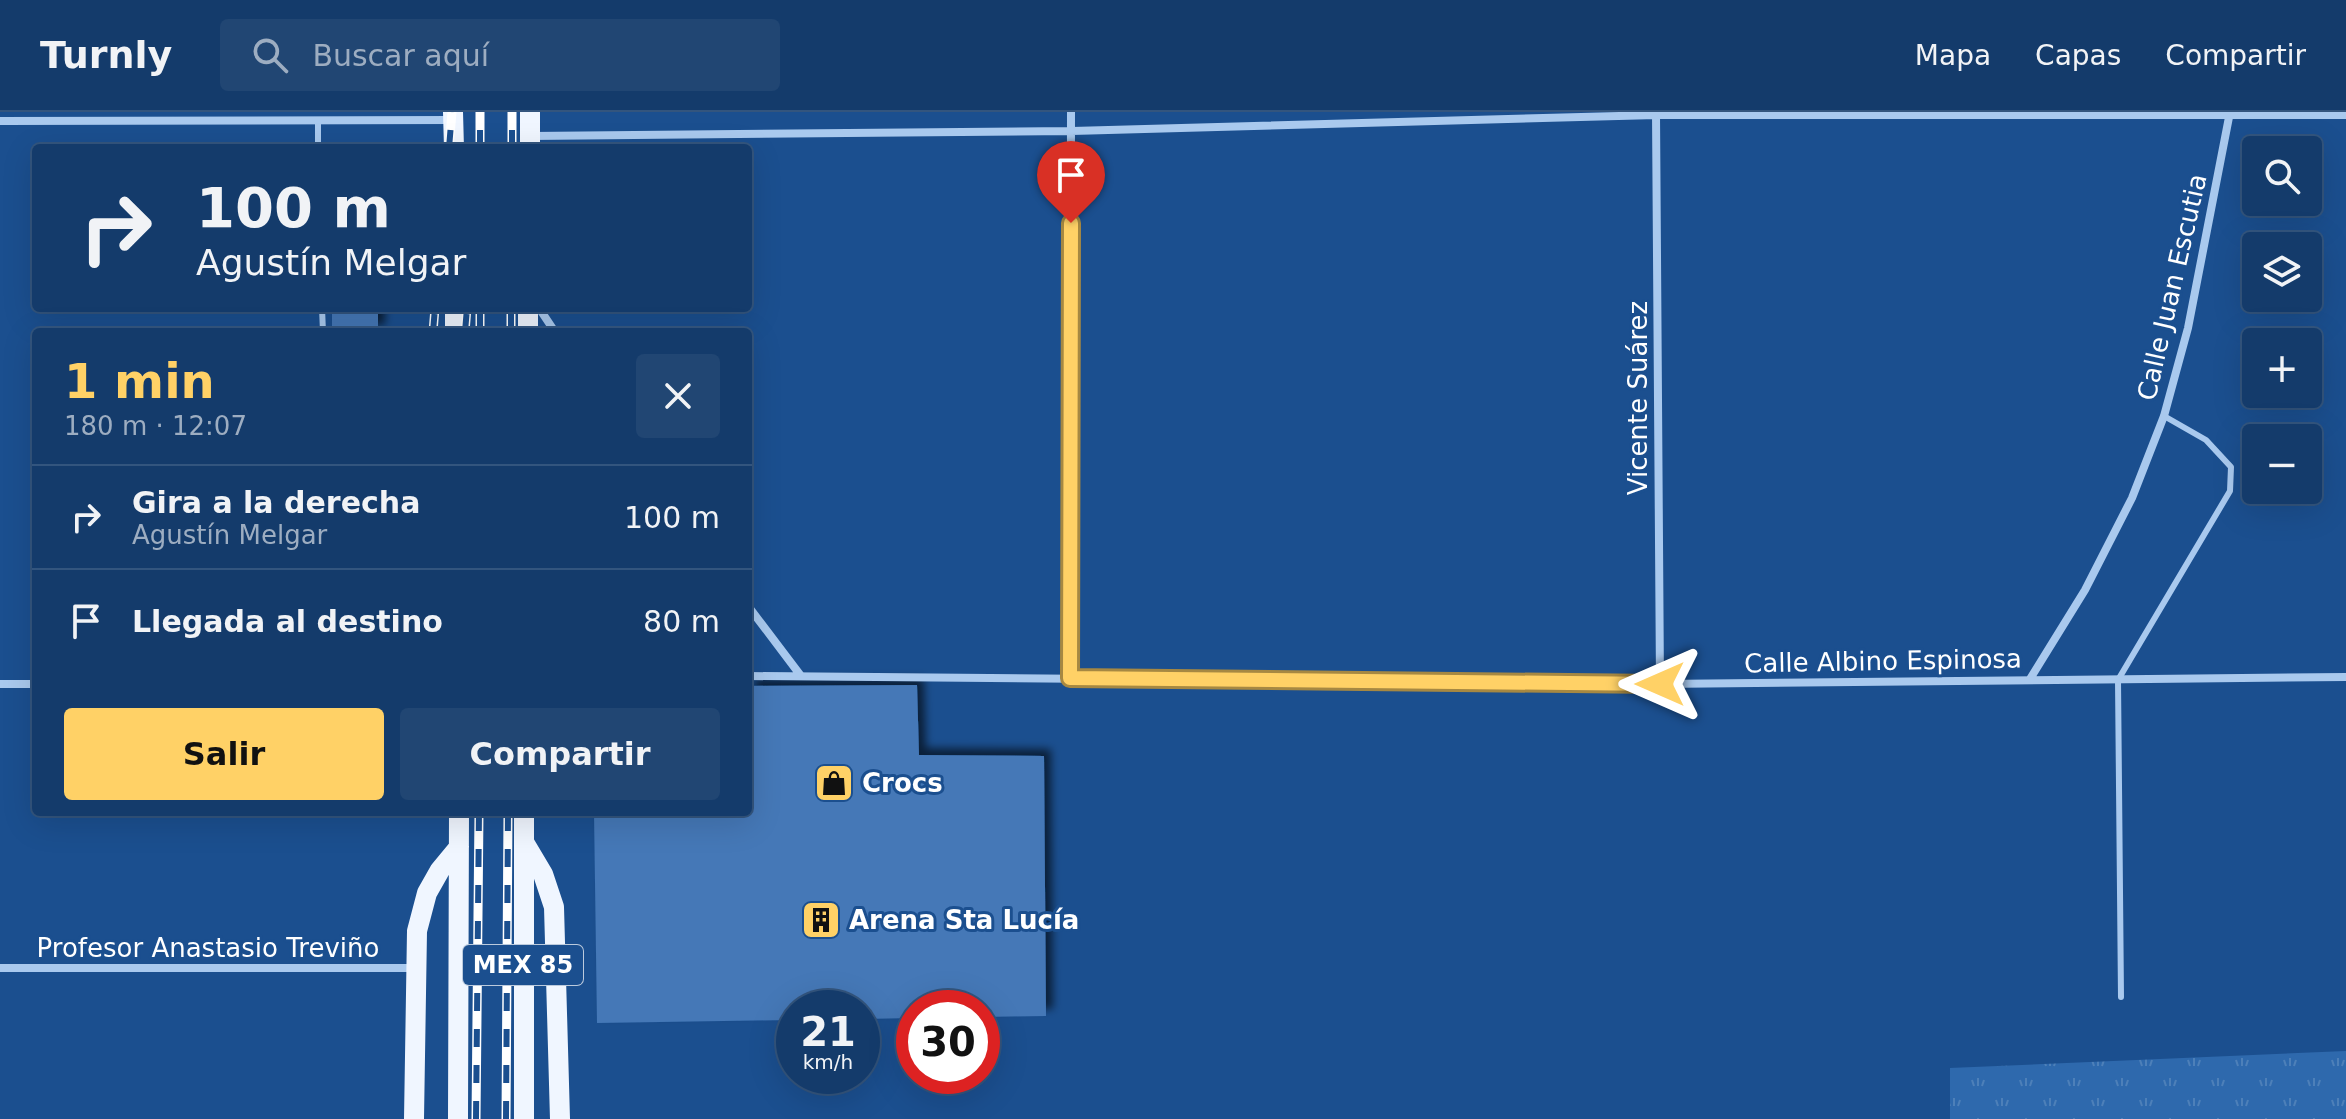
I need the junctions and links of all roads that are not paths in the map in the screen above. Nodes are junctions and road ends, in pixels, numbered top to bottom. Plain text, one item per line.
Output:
1 (530, 112) edge
2 (1071, 112) edge
3 (1656, 114) edge
4 (2230, 114) edge
5 (2346, 115) edge
6 (453, 116) edge
7 (0, 121) edge
8 (318, 122) junction
9 (1072, 131) junction
10 (530, 142) edge
11 (318, 144) edge
12 (454, 144) edge
13 (2164, 416) junction
14 (752, 611) edge
15 (752, 676) edge
16 (801, 676) junction
17 (2346, 677) edge
18 (1070, 678) junction
19 (2030, 679) junction
20 (2118, 680) junction
21 (0, 684) edge
22 (32, 684) edge
23 (1660, 684) junction
24 (459, 816) edge
25 (524, 816) edge
26 (524, 842) junction
27 (459, 847) junction
28 (0, 968) edge
29 (417, 968) junction
30 (2121, 997) dead end
31 (414, 1119) edge
32 (458, 1119) edge
33 (524, 1119) edge
34 (560, 1119) edge

1 - 10 main road
2 - 9 street
3 - 4 street
3 - 9 street
3 - 23 street, Vicente Suárez
4 - 5 street
4 - 13 street, Calle Juan Escutia
6 - 8 street
6 - 12 main road
7 - 8 street
8 - 11 lane
9 - 10 street
9 - 18 street
13 - 19 street, Calle Juan Escutia
13 - 20 lane
14 - 16 street
15 - 16 street, Calle Albino Espinosa
16 - 18 street, Calle Albino Espinosa
17 - 20 street, Calle Albino Espinosa
18 - 23 street, Calle Albino Espinosa
19 - 20 street, Calle Albino Espinosa
19 - 23 street, Calle Albino Espinosa
20 - 30 lane
21 - 22 street
24 - 27 main road, MEX 85
25 - 26 main road, MEX 85
26 - 33 main road, MEX 85
26 - 34 main road
27 - 29 main road
27 - 32 main road, MEX 85
28 - 29 street, Profesor Anastasio Treviño
29 - 31 main road

